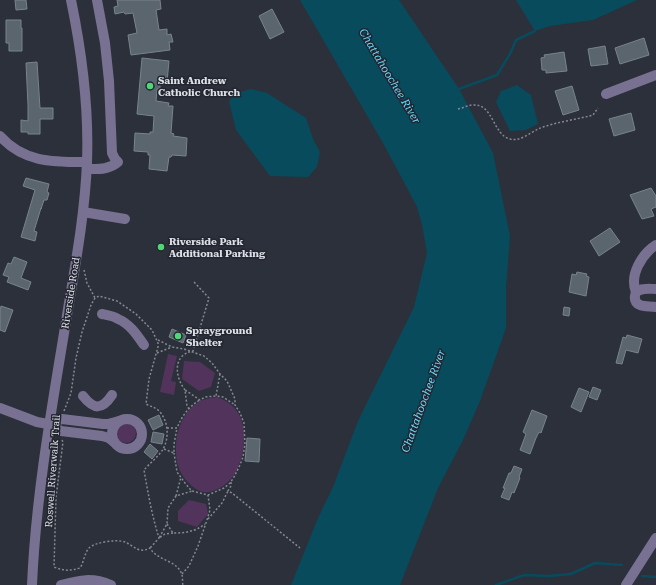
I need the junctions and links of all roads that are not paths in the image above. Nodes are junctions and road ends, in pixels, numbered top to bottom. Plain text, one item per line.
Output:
1 (71, 0) edge
2 (97, 0) edge
3 (656, 75) edge
4 (606, 94) dead end
5 (0, 136) edge
6 (87, 166) junction
7 (83, 212) junction
8 (125, 219) dead end
9 (656, 245) edge
10 (656, 289) edge
11 (636, 292) junction
12 (656, 307) edge
13 (102, 314) dead end
14 (144, 345) dead end
15 (112, 395) dead end
16 (83, 396) dead end
17 (0, 408) edge
18 (119, 421) junction
19 (48, 424) junction
20 (114, 442) junction
21 (656, 538) edge
22 (32, 585) edge
23 (61, 585) edge
24 (110, 585) edge
25 (626, 585) edge

1 - 6 street, Riverside Road
2 - 6 street
3 - 4 street
5 - 6 street
6 - 7 street, Riverside Road
7 - 8 street
7 - 19 street, Riverside Road
9 - 11 street
10 - 11 street
11 - 12 street
13 - 14 street
15 - 16 street
17 - 19 street
18 - 19 street
18 - 20 street
18 - 20 street
19 - 20 street
19 - 22 street, Riverside Road
21 - 25 street
23 - 24 street

